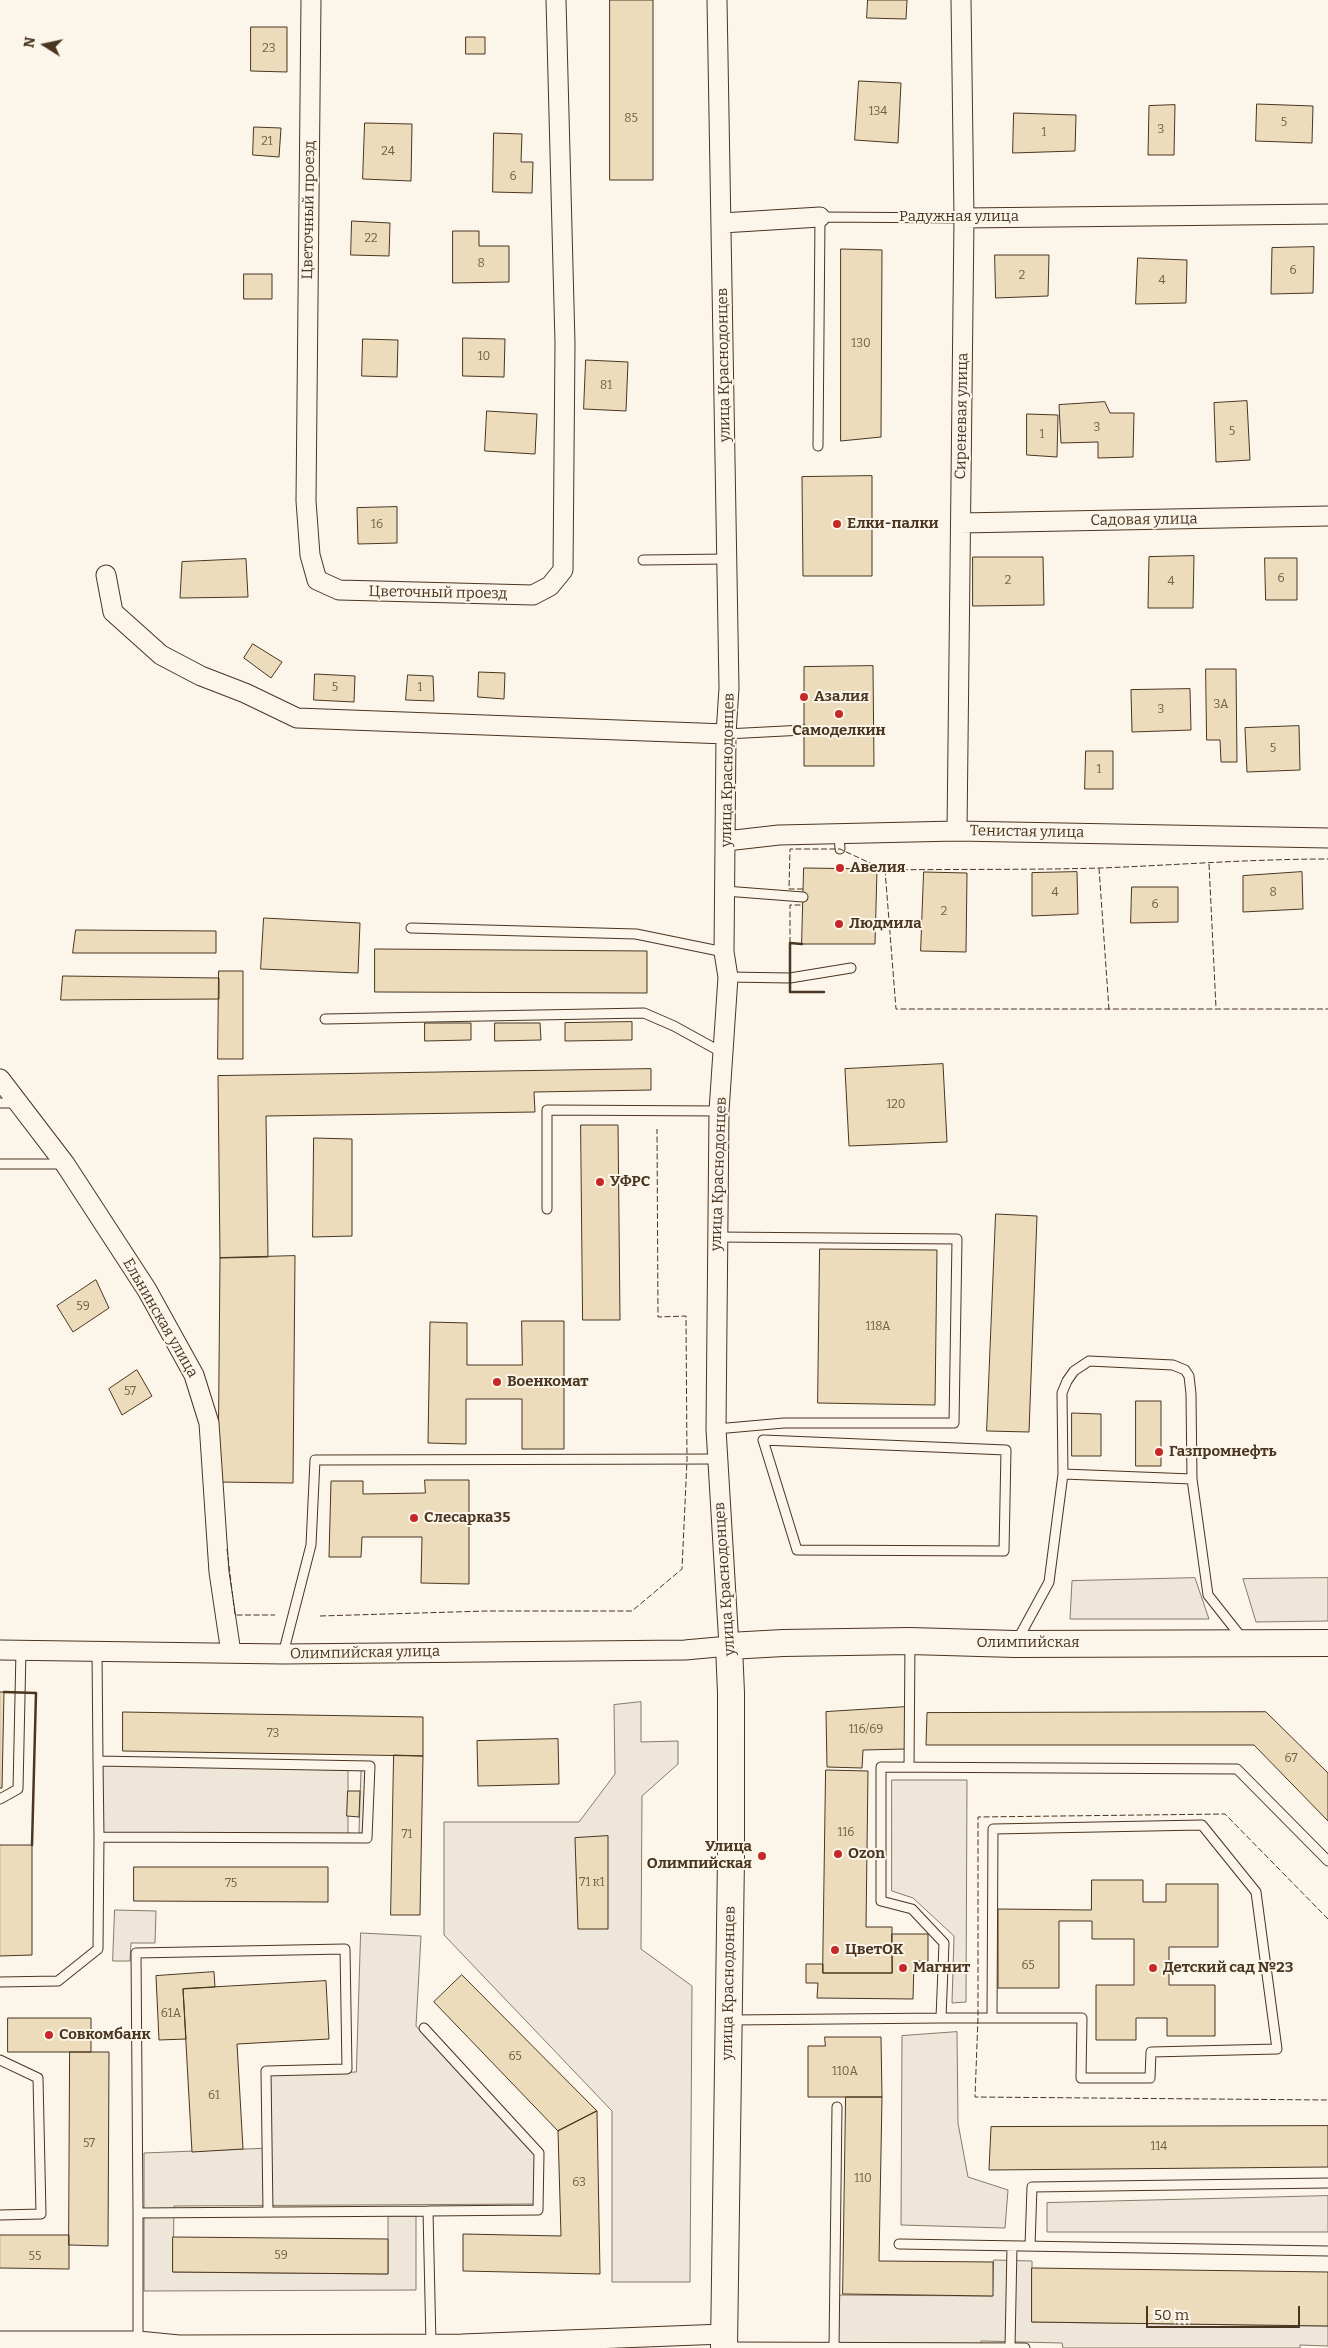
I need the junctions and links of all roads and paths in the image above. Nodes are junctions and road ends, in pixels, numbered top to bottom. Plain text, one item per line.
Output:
1 (311, 0) edge
2 (556, 0) edge
3 (717, 0) edge
4 (961, 0) edge
5 (1328, 214) edge
6 (820, 217) junction
7 (964, 218) junction
8 (722, 223) junction
9 (818, 446) dead end
10 (1328, 516) edge
11 (961, 523) junction
12 (727, 559) junction
13 (643, 560) dead end
14 (106, 575) dead end
15 (804, 730) dead end
16 (726, 734) junction
17 (957, 831) junction
18 (1328, 838) edge
19 (726, 841) junction
20 (725, 891) junction
21 (803, 897) dead end
22 (411, 928) dead end
23 (724, 952) junction
24 (851, 968) dead end
25 (728, 977) junction
26 (325, 1019) dead end
27 (723, 1053) junction
28 (0, 1079) edge
29 (9, 1103) edge
30 (719, 1111) junction
31 (0, 1164) edge
32 (65, 1164) junction
33 (547, 1209) dead end
34 (716, 1236) junction
35 (716, 1429) junction
36 (763, 1440) joint
37 (717, 1459) junction
38 (1063, 1474) junction
39 (1192, 1480) junction
40 (910, 1641) junction
41 (1245, 1642) junction
42 (1328, 1643) edge
43 (1016, 1644) junction
44 (729, 1646) junction
45 (0, 1650) edge
46 (21, 1650) junction
47 (97, 1652) junction
48 (231, 1653) junction
49 (283, 1654) junction
50 (98, 1761) junction
51 (909, 1767) junction
52 (0, 1799) edge
53 (98, 1837) junction
54 (1328, 1861) edge
55 (0, 1982) edge
56 (941, 2018) junction
57 (992, 2018) junction
58 (729, 2020) junction
59 (424, 2028) dead end
60 (0, 2060) edge
61 (837, 2107) dead end
62 (1328, 2183) edge
63 (428, 2211) junction
64 (268, 2212) junction
65 (138, 2213) junction
66 (0, 2215) edge
67 (899, 2244) dead end
68 (1012, 2246) junction
69 (1030, 2246) junction
70 (1328, 2251) edge
71 (0, 2341) edge
72 (138, 2341) junction
73 (724, 2343) edge
74 (431, 2344) junction
75 (168, 2346) edge
76 (321, 2346) edge
77 (463, 2346) edge
78 (834, 2347) edge
79 (901, 2347) edge
80 (985, 2348) edge
81 (1010, 2348) edge
82 (1025, 2348) edge

1 - 2 street, Цветочный проезд
3 - 8 street, улица Краснодонцев
4 - 7 street, Сиреневая улица
5 - 7 street, Радужная улица
6 - 7 lane, Радужная улица
6 - 8 street
6 - 9 lane
7 - 11 street, Сиреневая улица
8 - 12 street, улица Краснодонцев
10 - 11 street, Садовая улица
11 - 17 street, Сиреневая улица
12 - 13 lane
12 - 16 street, улица Краснодонцев
14 - 16 street
15 - 16 lane
16 - 19 street, улица Краснодонцев
17 - 18 street, Тенистая улица
17 - 19 street, Тенистая улица
19 - 20 street, улица Краснодонцев
20 - 21 lane
20 - 23 street, улица Краснодонцев
22 - 23 lane
23 - 25 street, улица Краснодонцев
24 - 25 lane
25 - 27 street, улица Краснодонцев
26 - 27 lane
27 - 30 street, улица Краснодонцев
28 - 29 street, Ельнинская улица
29 - 32 street, Ельнинская улица
30 - 33 lane
30 - 34 street, улица Краснодонцев
31 - 32 lane
32 - 48 street, Ельнинская улица
34 - 35 street, улица Краснодонцев
34 - 35 lane
35 - 37 street, улица Краснодонцев
36 - 36 lane
37 - 44 street, улица Краснодонцев
37 - 49 lane
38 - 39 lane
38 - 39 lane
38 - 43 lane
39 - 41 lane
40 - 43 main road, Олимпийская
40 - 44 main road, Олимпийская
40 - 51 lane
41 - 42 main road, Олимпийская
41 - 43 main road, Олимпийская
44 - 49 street, Олимпийская улица
44 - 58 main road, улица Краснодонцев
45 - 46 street, Олимпийская улица
46 - 47 street, Олимпийская улица
46 - 52 lane
47 - 48 street, Олимпийская улица
47 - 50 lane
48 - 49 street, Олимпийская улица
50 - 53 lane
50 - 53 lane
51 - 54 lane
51 - 56 lane
53 - 55 lane
56 - 57 lane
56 - 58 lane
57 - 57 lane
58 - 73 main road, улица Краснодонцев
59 - 63 lane
60 - 66 lane
61 - 78 lane
62 - 69 lane
63 - 64 lane
63 - 74 lane
64 - 65 lane
64 - 65 lane
65 - 72 lane
67 - 68 lane
68 - 69 lane
68 - 81 lane
69 - 70 lane
71 - 72 street
72 - 75 street
73 - 77 street
73 - 78 lane
74 - 76 street
74 - 77 street
75 - 76 street
78 - 79 lane
79 - 80 lane
80 - 81 lane
81 - 82 lane

